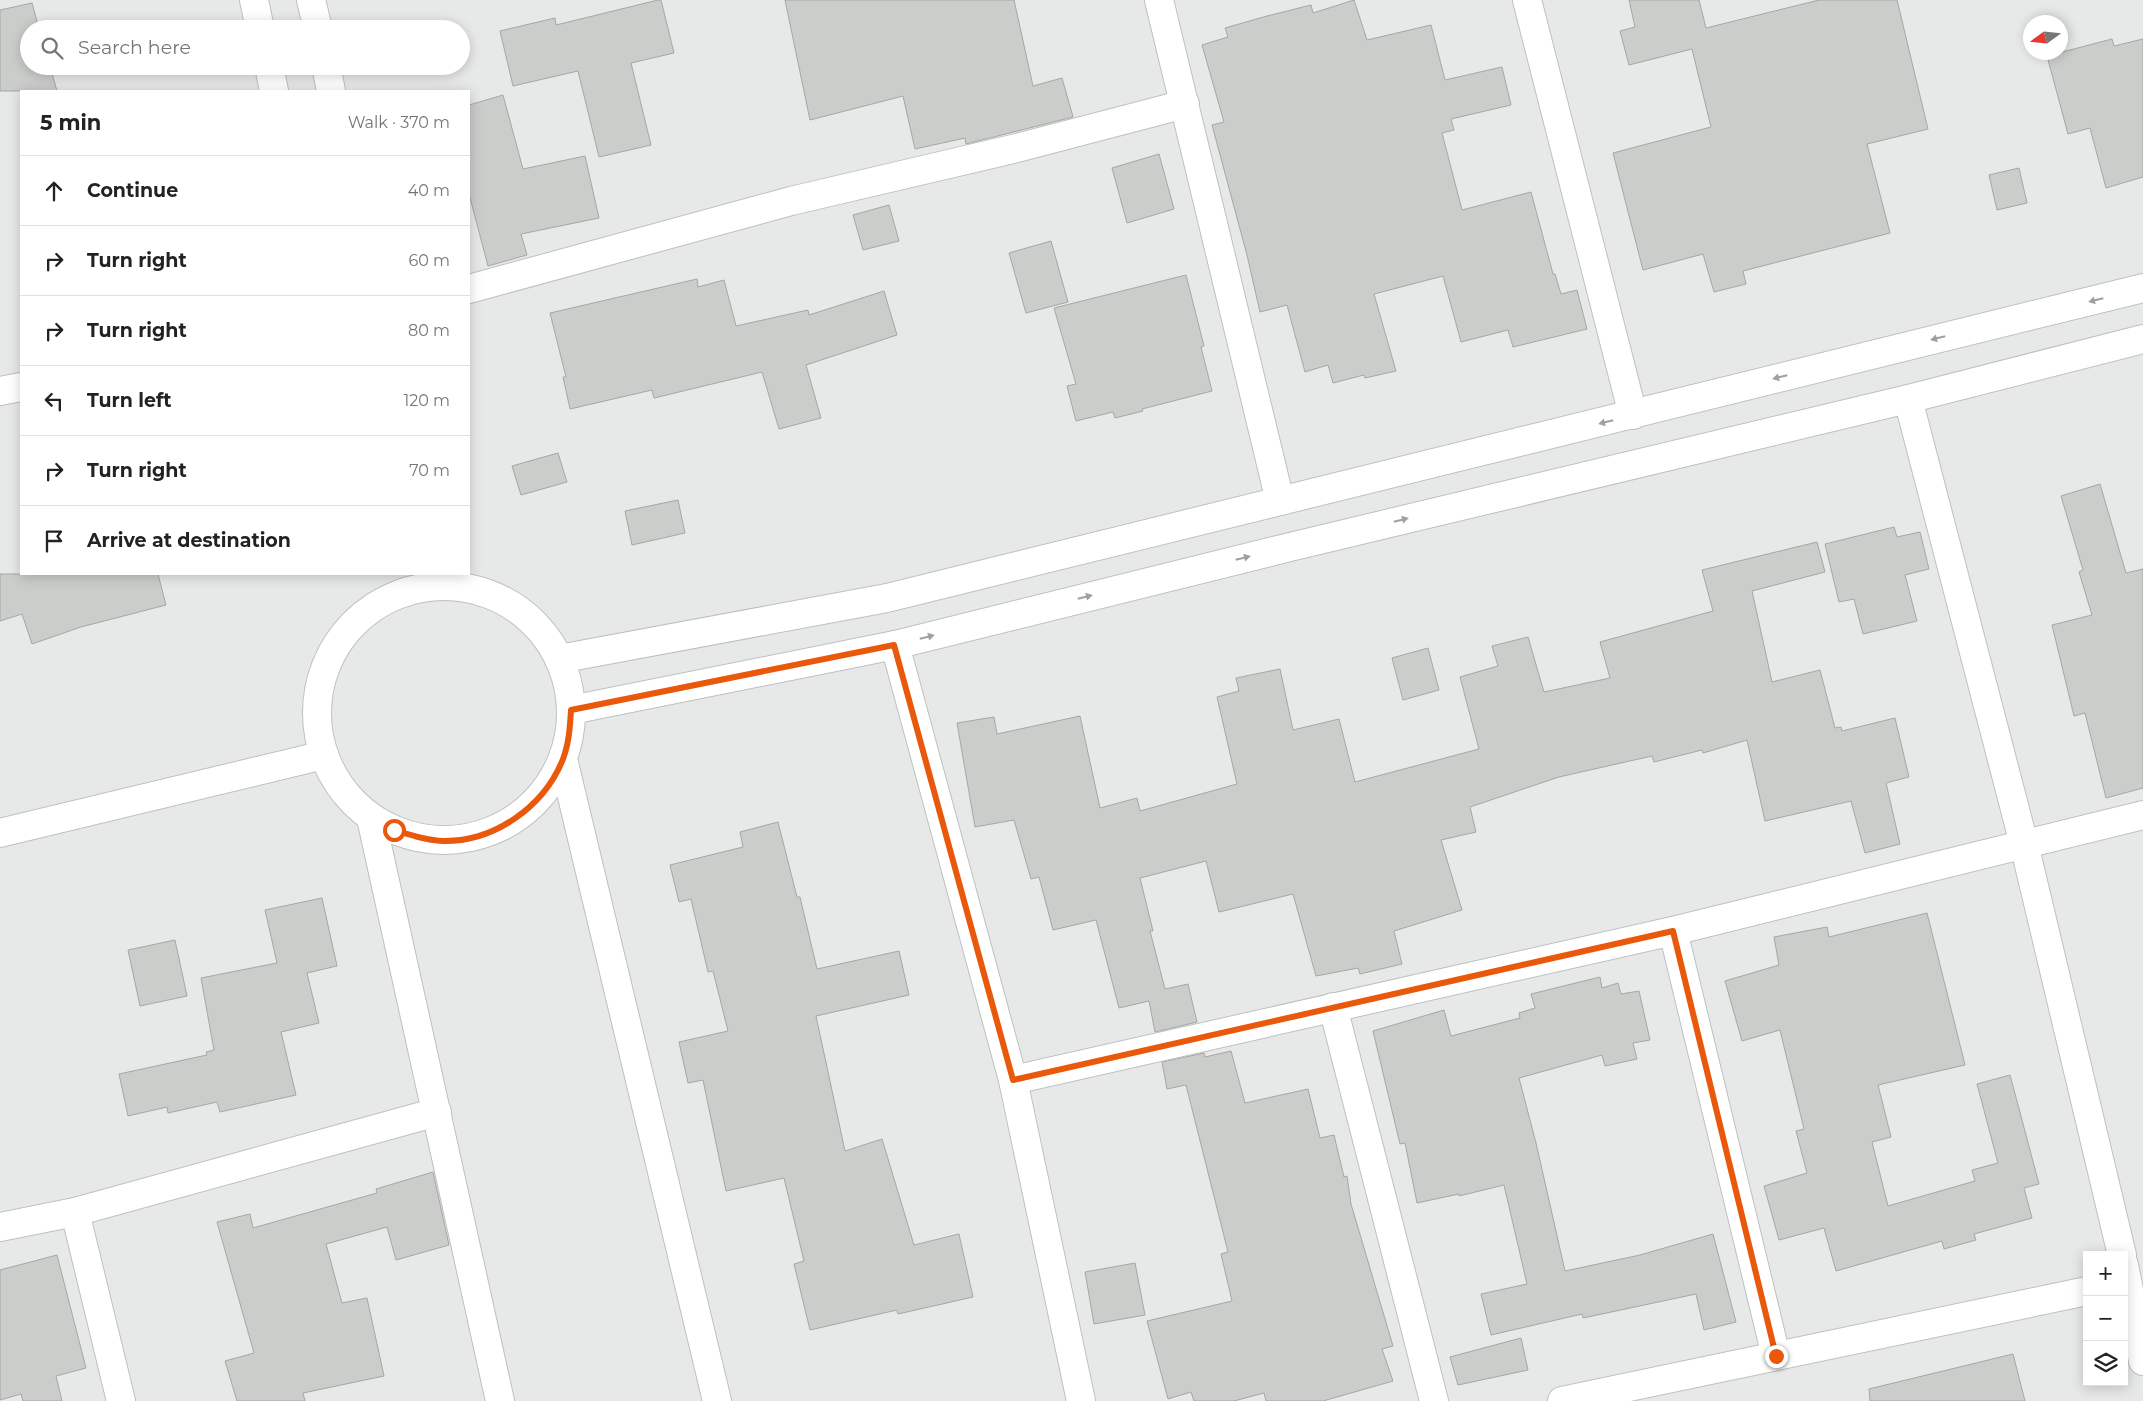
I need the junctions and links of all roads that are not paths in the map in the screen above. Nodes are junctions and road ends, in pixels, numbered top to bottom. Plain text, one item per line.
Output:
1 (254, 0) edge
2 (311, 0) edge
3 (1159, 0) edge
4 (1527, 0) edge
5 (258, 20) edge
6 (316, 20) edge
7 (271, 75) edge
8 (328, 75) edge
9 (274, 90) edge
10 (331, 90) edge
11 (1185, 104) junction
12 (2143, 288) edge
13 (470, 289) edge
14 (2143, 339) edge
15 (20, 387) edge
16 (0, 392) edge
17 (1908, 399) junction
18 (1633, 416) junction
19 (1280, 501) junction
20 (444, 580) edge
21 (391, 585) edge
22 (894, 645) junction
23 (558, 659) junction
24 (571, 710) junction
25 (324, 755) junction
26 (563, 759) junction
27 (2143, 815) edge
28 (371, 818) junction
29 (0, 833) edge
30 (2024, 844) junction
31 (1673, 931) junction
32 (1333, 1007) junction
33 (1013, 1080) junction
34 (437, 1112) junction
35 (75, 1212) junction
36 (0, 1227) edge
37 (2121, 1251) edge
38 (2130, 1278) edge
39 (2083, 1293) edge
40 (1776, 1356) junction
41 (2143, 1361) edge
42 (121, 1401) edge
43 (500, 1401) edge
44 (717, 1401) edge
45 (1081, 1401) edge
46 (1434, 1401) edge
47 (1562, 1401) edge

1 - 5 street
2 - 6 street
3 - 11 street
4 - 18 street
7 - 9 street
8 - 10 street
11 - 13 street
11 - 19 street
12 -> 18 street
14 - 17 street
15 - 16 street
22 -> 17 street
17 - 30 street
18 -> 19 street
19 - 23 street
20 - 21 street
20 - 23 street
21 - 25 street
22 - 24 street
22 - 33 street
23 - 24 street
24 - 26 street
25 - 28 street
25 - 29 street
26 - 28 street
26 - 44 street
27 - 30 street
28 - 34 street
30 - 31 street
30 - 37 street
31 - 32 street
31 - 40 street
32 - 33 street
32 - 46 street
33 - 45 street
34 - 35 street
34 - 43 street
35 - 36 street
35 - 42 street
38 - 41 street
39 - 40 street
40 - 47 street

